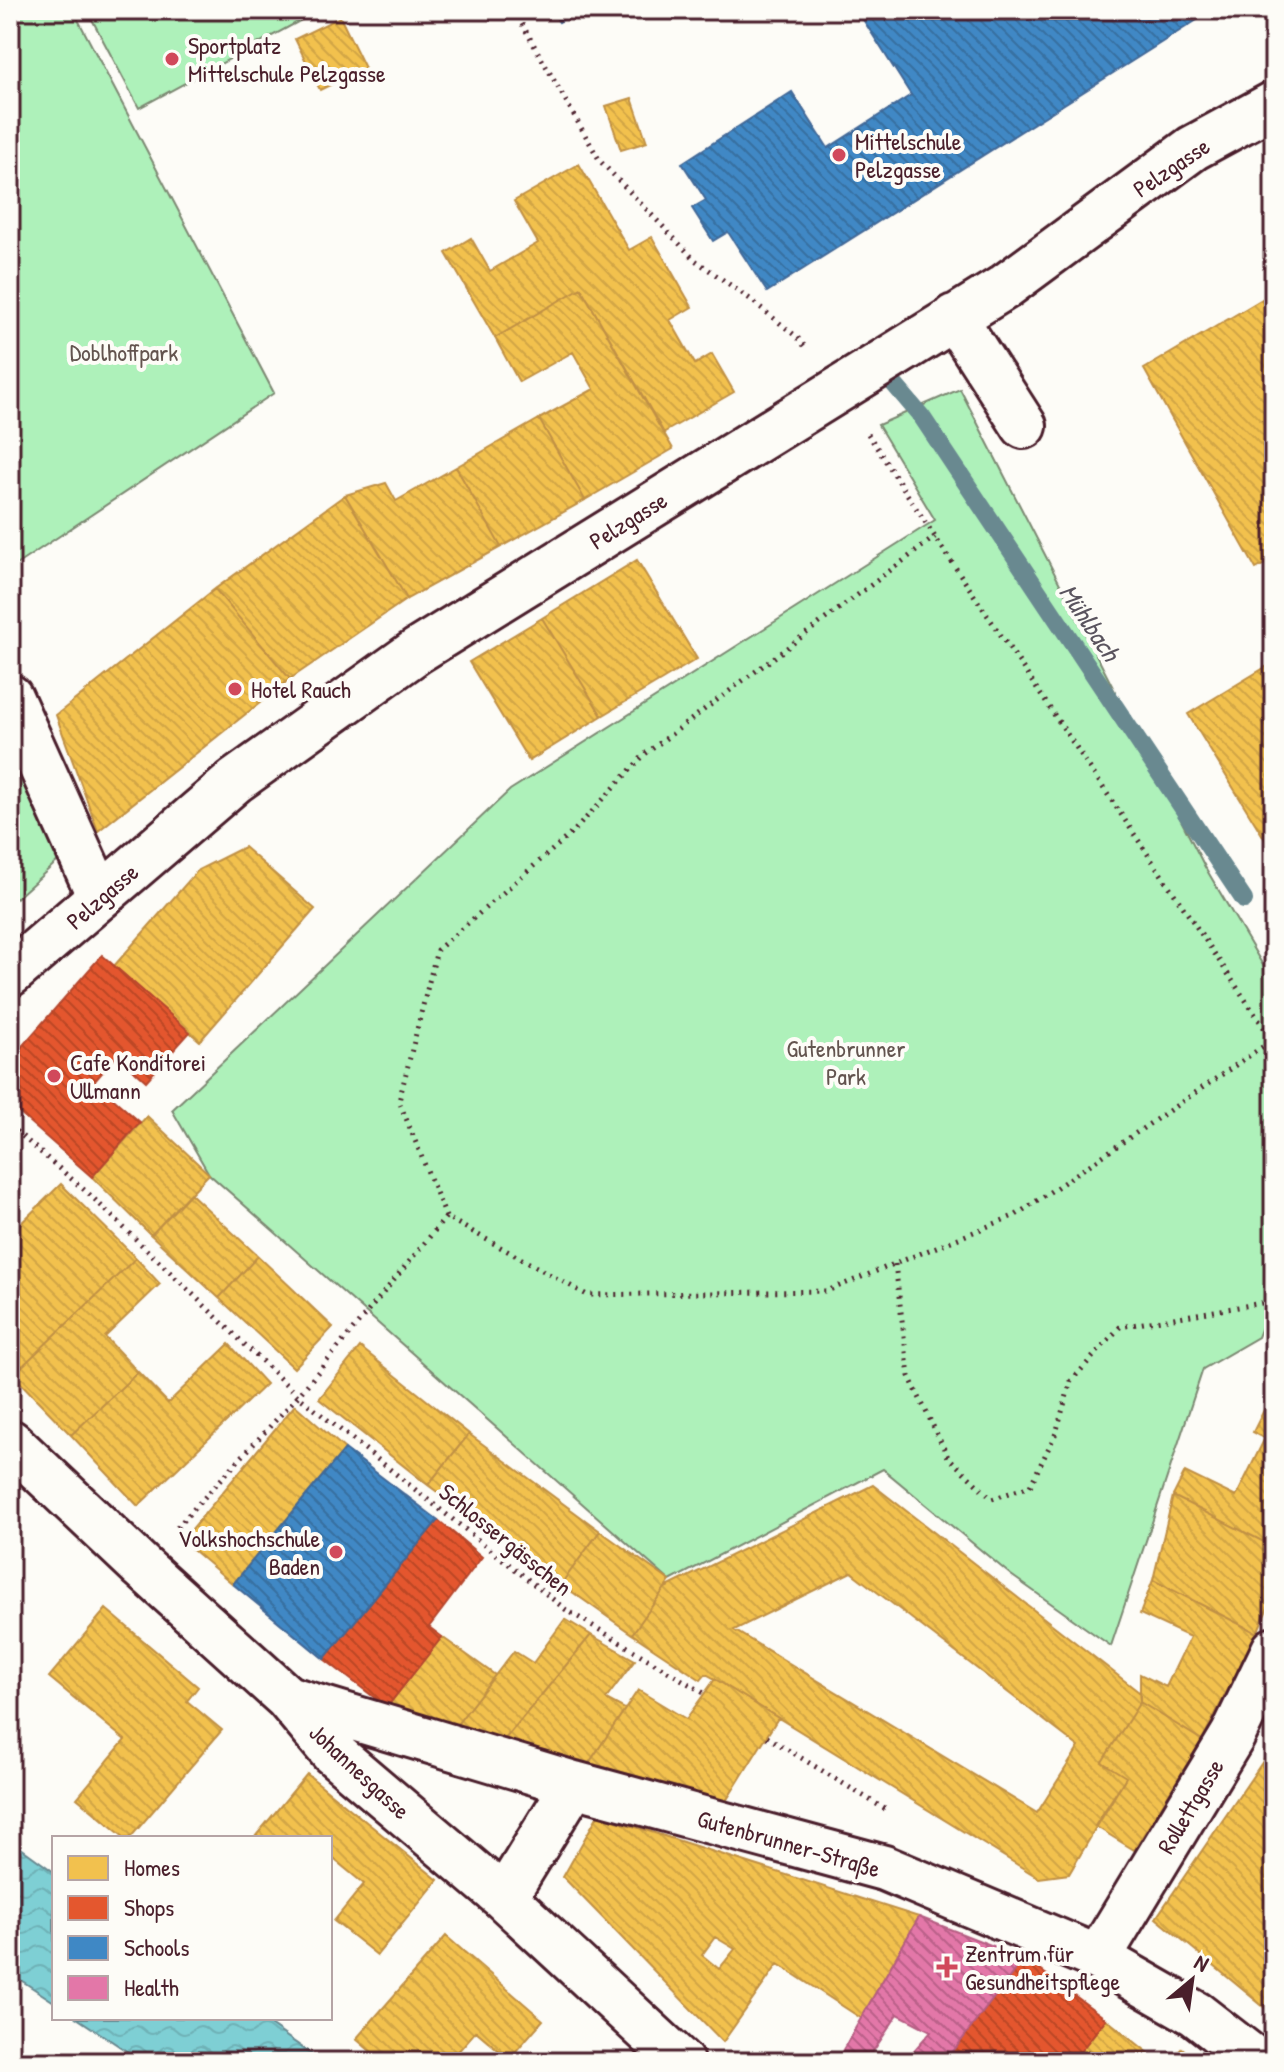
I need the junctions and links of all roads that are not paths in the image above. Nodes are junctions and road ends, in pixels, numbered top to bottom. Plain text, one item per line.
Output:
1 (1274, 104) edge
2 (954, 317) junction
3 (1024, 426) dead end
4 (10, 697) edge
5 (100, 897) junction
6 (10, 974) edge
7 (10, 1442) edge
8 (1274, 1650) edge
9 (287, 1698) junction
10 (574, 1784) junction
11 (504, 1898) junction
12 (1098, 1958) junction
13 (681, 2062) edge
14 (1258, 2062) edge

1 - 2 street, Pelzgasse
2 - 3 street
2 - 5 street, Pelzgasse
4 - 5 street
5 - 6 street, Pelzgasse
7 - 9 street, Johannesgasse
8 - 12 street, Rollettgasse
9 - 10 street, Gutenbrunner-Straße
9 - 11 street, Johannesgasse
10 - 11 street
10 - 12 street, Gutenbrunner-Straße
11 - 13 street, Johannesgasse
12 - 14 street, Gutenbrunner-Straße

